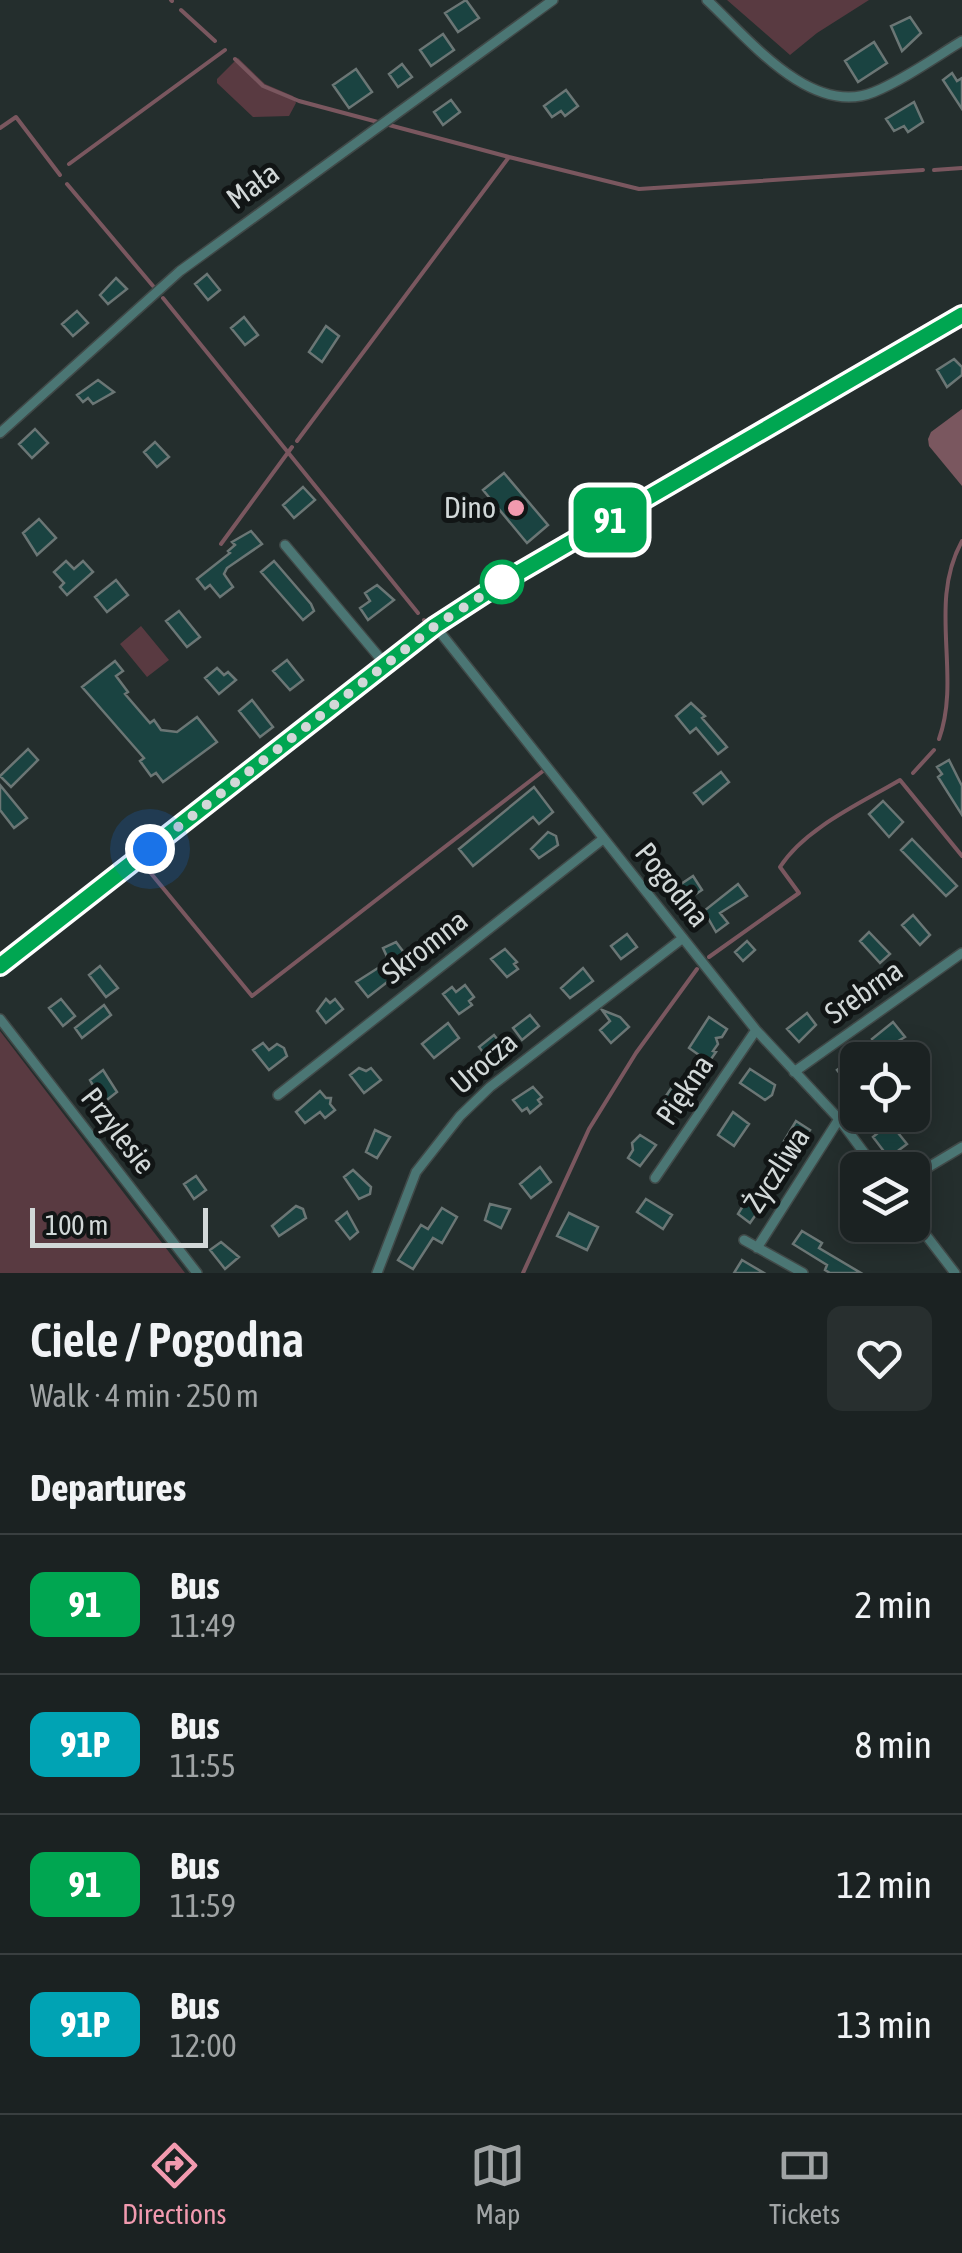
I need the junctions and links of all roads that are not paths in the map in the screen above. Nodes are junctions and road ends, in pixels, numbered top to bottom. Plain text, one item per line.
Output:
1 (552, 0) edge
2 (707, 0) edge
3 (962, 41) edge
4 (962, 316) edge
5 (0, 433) edge
6 (285, 545) dead end
7 (435, 626) junction
8 (385, 664) junction
9 (602, 839) junction
10 (683, 938) junction
11 (962, 953) edge
12 (0, 966) edge
13 (0, 1019) edge
14 (756, 1030) junction
15 (794, 1072) junction
16 (278, 1095) dead end
17 (839, 1119) junction
18 (962, 1147) edge
19 (864, 1152) edge
20 (930, 1166) edge
21 (655, 1178) dead end
22 (744, 1240) dead end
23 (930, 1240) edge
24 (758, 1248) junction
25 (198, 1273) edge
26 (376, 1273) edge
27 (803, 1273) edge
28 (955, 1273) edge

1 - 5 street, Mała
2 - 3 street
4 - 7 street
6 - 8 street
7 - 8 street
7 - 9 street, Pogodna
8 - 12 street
9 - 10 street, Pogodna
9 - 16 street, Skromna
10 - 14 street, Pogodna
10 - 26 street, Urocza
11 - 15 street, Srebrna
13 - 25 street, Przylesie
14 - 15 street, Pogodna
14 - 21 street, Piękna
15 - 17 street, Pogodna
17 - 19 street, Pogodna
17 - 24 street, Życzliwa
18 - 20 street
22 - 24 street, Życzliwa
23 - 28 street
24 - 27 street, Życzliwa

